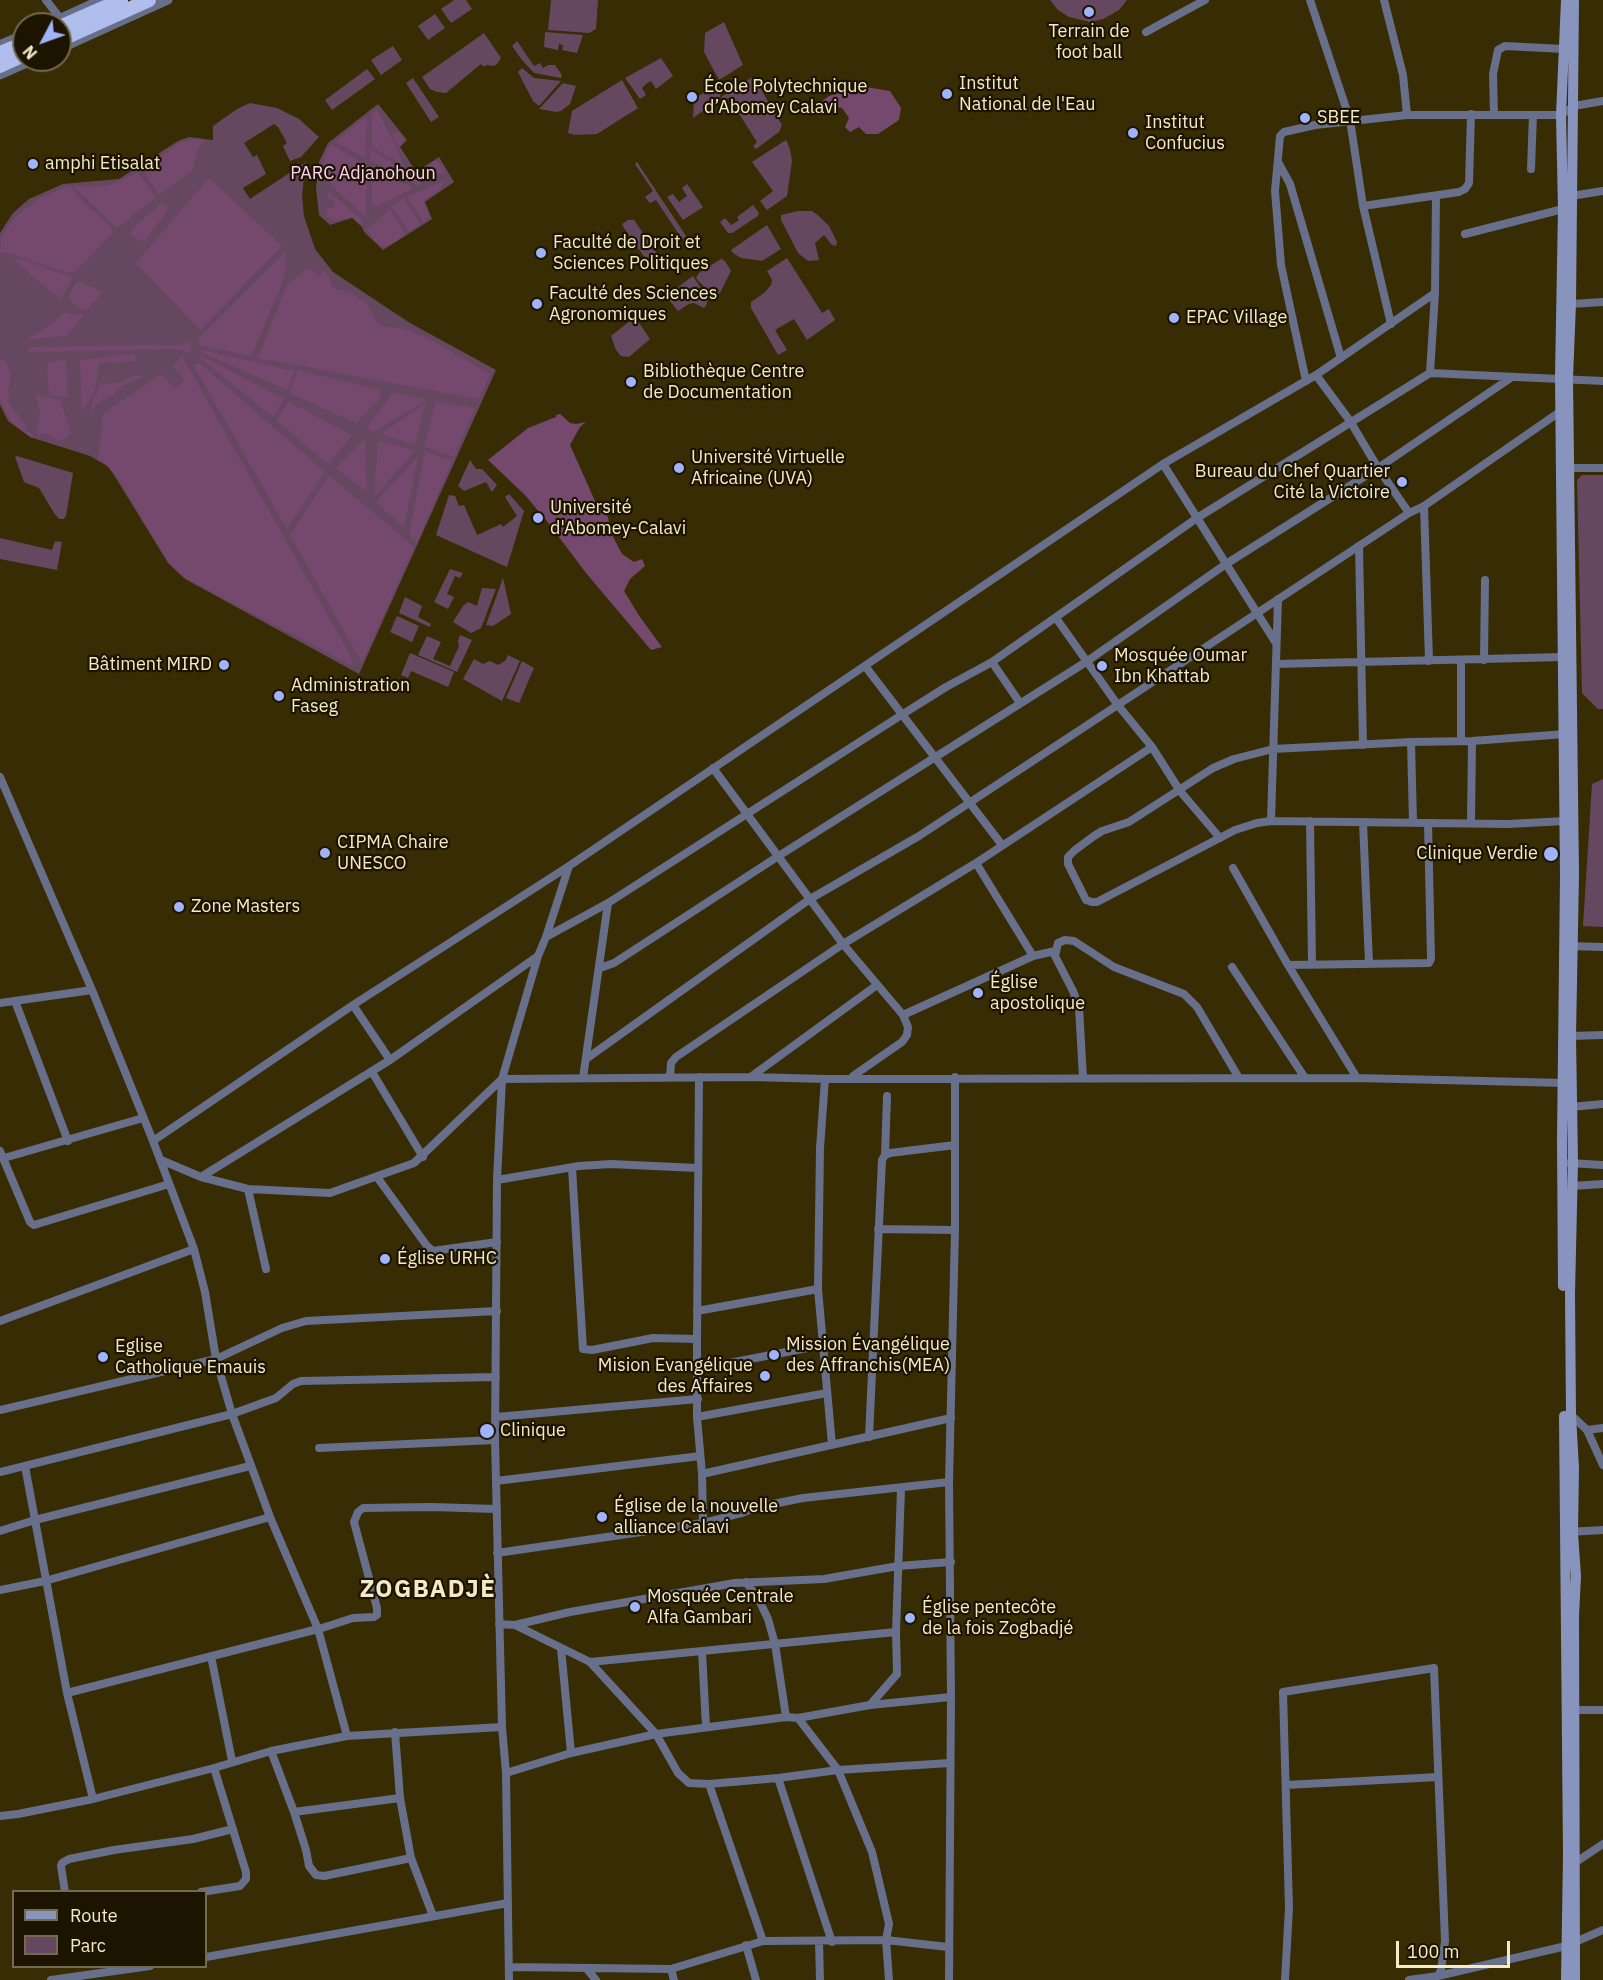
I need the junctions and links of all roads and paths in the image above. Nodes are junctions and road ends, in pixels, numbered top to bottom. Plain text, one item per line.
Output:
1 (99, 0) edge
2 (121, 0) edge
3 (149, 0) edge
4 (168, 0) edge
5 (1205, 0) edge
6 (1310, 0) edge
7 (1384, 0) edge
8 (1566, 0) edge
9 (1575, 0) edge
10 (72, 16) edge
11 (72, 18) edge
12 (1146, 32) dead end
13 (72, 35) edge
14 (72, 44) edge
15 (1564, 49) junction
16 (1603, 101) edge
17 (1574, 106) junction
18 (1471, 114) junction
19 (1407, 115) junction
20 (1494, 115) junction
21 (1533, 115) junction
22 (1562, 115) junction
23 (1350, 120) junction
24 (1278, 162) junction
25 (1531, 169) dead end
26 (1603, 191) edge
27 (1436, 196) junction
28 (1571, 196) junction
29 (1363, 206) junction
30 (1563, 209) junction
31 (1465, 234) dead end
32 (1435, 293) junction
33 (1603, 302) edge
34 (1571, 304) junction
35 (1391, 324) junction
36 (1341, 358) junction
37 (1430, 372) junction
38 (1316, 375) junction
39 (1512, 377) junction
40 (1564, 378) junction
41 (1305, 381) junction
42 (1603, 381) edge
43 (1561, 411) junction
44 (1350, 421) junction
45 (1163, 464) junction
46 (1378, 468) junction
47 (1565, 468) junction
48 (1603, 468) edge
49 (1424, 506) junction
50 (1409, 513) junction
51 (1197, 518) junction
52 (1359, 546) junction
53 (1226, 564) junction
54 (1485, 580) dead end
55 (1278, 599) junction
56 (1258, 612) junction
57 (1056, 618) junction
58 (1276, 643) junction
59 (1563, 657) junction
60 (1461, 660) junction
61 (1484, 660) junction
62 (1428, 661) junction
63 (992, 662) junction
64 (1086, 662) junction
65 (1361, 662) junction
66 (1276, 664) junction
67 (864, 666) junction
68 (1568, 699) junction
69 (1020, 703) junction
70 (1117, 704) junction
71 (903, 714) junction
72 (1564, 734) junction
73 (1461, 741) junction
74 (1472, 741) junction
75 (1411, 742) junction
76 (1363, 745) junction
77 (1152, 747) junction
78 (1273, 749) junction
79 (935, 757) junction
80 (712, 768) junction
81 (0, 777) edge
82 (1180, 791) junction
83 (969, 802) junction
84 (745, 814) junction
85 (1271, 821) junction
86 (1310, 821) junction
87 (1565, 821) junction
88 (1363, 822) junction
89 (1413, 822) junction
90 (1428, 823) junction
91 (1471, 823) junction
92 (1220, 838) junction
93 (1002, 845) junction
94 (777, 857) junction
95 (976, 862) junction
96 (569, 866) junction
97 (1233, 868) dead end
98 (810, 899) junction
99 (608, 903) junction
100 (546, 937) junction
101 (843, 944) junction
102 (1569, 946) junction
103 (1603, 946) edge
104 (1055, 951) junction
105 (538, 956) junction
106 (1033, 956) junction
107 (1368, 963) junction
108 (1312, 964) junction
109 (1288, 965) junction
110 (1232, 967) dead end
111 (600, 968) junction
112 (877, 985) junction
113 (92, 990) junction
114 (15, 1001) junction
115 (0, 1003) edge
116 (353, 1005) junction
117 (903, 1015) junction
118 (1603, 1035) edge
119 (1571, 1036) junction
120 (586, 1059) junction
121 (390, 1060) junction
122 (372, 1072) junction
123 (670, 1077) junction
124 (699, 1077) junction
125 (752, 1077) junction
126 (852, 1077) junction
127 (955, 1077) junction
128 (583, 1078) junction
129 (825, 1078) junction
130 (1083, 1078) junction
131 (1239, 1078) junction
132 (1305, 1078) junction
133 (1357, 1078) junction
134 (502, 1079) junction
135 (1567, 1083) junction
136 (887, 1096) dead end
137 (1603, 1104) edge
138 (1571, 1107) junction
139 (143, 1118) junction
140 (68, 1141) junction
141 (153, 1141) junction
142 (955, 1145) junction
143 (2, 1155) edge
144 (885, 1155) junction
145 (423, 1157) junction
146 (161, 1160) junction
147 (1568, 1163) junction
148 (1603, 1166) edge
149 (572, 1168) junction
150 (697, 1168) junction
151 (201, 1177) junction
152 (377, 1177) junction
153 (497, 1180) junction
154 (169, 1184) junction
155 (1603, 1184) edge
156 (1572, 1186) junction
157 (248, 1189) junction
158 (878, 1229) junction
159 (956, 1230) junction
160 (497, 1242) junction
161 (194, 1249) junction
162 (266, 1269) dead end
163 (818, 1289) junction
164 (497, 1311) junction
165 (697, 1311) junction
166 (0, 1321) edge
167 (696, 1339) junction
168 (823, 1346) junction
169 (216, 1359) junction
170 (698, 1369) junction
171 (496, 1377) junction
172 (827, 1393) junction
173 (698, 1400) junction
174 (0, 1410) edge
175 (232, 1414) junction
176 (1567, 1415) junction
177 (496, 1417) junction
178 (697, 1417) junction
179 (951, 1418) junction
180 (1603, 1428) edge
181 (1587, 1430) junction
182 (869, 1437) junction
183 (495, 1440) junction
184 (832, 1445) junction
185 (319, 1448) dead end
186 (700, 1456) junction
187 (1603, 1465) edge
188 (24, 1466) junction
189 (250, 1466) junction
190 (0, 1472) edge
191 (702, 1474) junction
192 (496, 1481) junction
193 (949, 1482) junction
194 (901, 1489) junction
195 (497, 1509) junction
196 (270, 1517) junction
197 (35, 1520) junction
198 (703, 1523) junction
199 (1603, 1530) edge
200 (0, 1531) edge
201 (1569, 1532) junction
202 (497, 1554) junction
203 (951, 1562) junction
204 (898, 1566) junction
205 (45, 1581) junction
206 (746, 1582) junction
207 (0, 1590) edge
208 (499, 1624) junction
209 (515, 1625) junction
210 (318, 1629) junction
211 (896, 1632) junction
212 (775, 1644) junction
213 (561, 1648) junction
214 (702, 1651) junction
215 (211, 1656) junction
216 (590, 1662) junction
217 (67, 1693) junction
218 (951, 1697) junction
219 (870, 1705) junction
220 (1570, 1710) junction
221 (1603, 1710) edge
222 (786, 1717) junction
223 (798, 1718) junction
224 (502, 1727) junction
225 (706, 1727) junction
226 (394, 1732) junction
227 (656, 1734) junction
228 (347, 1736) junction
229 (271, 1750) junction
230 (571, 1753) junction
231 (232, 1761) junction
232 (950, 1763) junction
233 (214, 1768) junction
234 (838, 1770) junction
235 (506, 1773) junction
236 (1438, 1777) junction
237 (777, 1778) junction
238 (709, 1784) junction
239 (1286, 1785) junction
240 (93, 1798) junction
241 (400, 1798) junction
242 (294, 1812) junction
243 (0, 1816) edge
244 (233, 1829) junction
245 (1603, 1844) edge
246 (411, 1858) junction
247 (1572, 1862) junction
248 (65, 1890) edge
249 (207, 1891) edge
250 (508, 1902) junction
251 (433, 1916) junction
252 (1603, 1930) edge
253 (886, 1940) junction
254 (763, 1941) junction
255 (819, 1941) junction
256 (832, 1942) junction
257 (746, 1945) junction
258 (1570, 1945) junction
259 (948, 1947) junction
260 (207, 1957) edge
261 (509, 1967) junction
262 (136, 1968) edge
263 (586, 1968) junction
264 (671, 1969) junction
265 (1438, 1976) junction
266 (51, 1980) edge
267 (509, 1980) edge
268 (596, 1980) edge
269 (674, 1980) edge
270 (756, 1980) edge
271 (820, 1980) edge
272 (889, 1980) edge
273 (949, 1980) edge
274 (1285, 1980) edge
275 (1409, 1980) edge
276 (1566, 1980) edge
277 (1575, 1980) edge

1 - 10 street
2 - 11 highway
3 - 13 highway
4 - 14 street
5 - 12 street
6 - 23 street
7 - 19 street
8 - 15 main road
9 - 17 main road
15 - 20 street
15 - 22 main road
16 - 17 street
17 - 22 street
17 - 28 main road
18 - 19 street
18 - 20 street
18 - 27 street
19 - 23 street
20 - 21 street
21 - 22 street
21 - 25 street
22 - 30 main road
23 - 24 street
23 - 29 street
24 - 36 street
24 - 41 street
26 - 28 street
27 - 29 street
27 - 32 street
28 - 34 main road
29 - 35 street
30 - 31 street
30 - 40 main road
32 - 35 street
32 - 37 street
33 - 34 street
34 - 40 main road
35 - 36 street
36 - 38 street
37 - 39 street
37 - 44 street
38 - 41 street
38 - 44 street
39 - 40 street
39 - 46 street
40 - 42 street
40 - 43 main road
40 - 47 main road
41 - 45 street
43 - 47 main road
43 - 49 street
44 - 46 street
44 - 51 street
45 - 51 street
45 - 67 street
46 - 50 street
46 - 53 street
47 - 48 street
47 - 59 main road
47 - 68 main road
49 - 50 street
49 - 62 street
50 - 52 street
51 - 53 street
51 - 57 street
52 - 55 street
52 - 65 street
53 - 56 street
53 - 64 street
54 - 61 street
55 - 56 street
55 - 58 street
56 - 58 street
56 - 70 street
57 - 63 street
57 - 64 street
58 - 66 street
59 - 61 street
59 - 68 main road
60 - 61 street
60 - 62 street
60 - 73 street
62 - 65 street
63 - 69 street
63 - 71 street
64 - 69 street
64 - 70 street
65 - 66 street
65 - 76 street
66 - 78 street
67 - 71 street
67 - 80 street
68 - 72 main road
68 - 102 main road
69 - 79 street
70 - 77 street
70 - 83 street
71 - 79 street
71 - 84 street
72 - 74 street
72 - 87 main road
73 - 74 street
73 - 75 street
74 - 91 street
75 - 76 street
75 - 89 street
76 - 78 street
77 - 82 street
77 - 93 street
78 - 82 street
78 - 85 street
79 - 83 street
79 - 94 street
80 - 84 street
80 - 96 street
81 - 113 street
82 - 92 street
82 - 92 street
83 - 93 street
83 - 98 street
84 - 94 street
84 - 99 street
85 - 86 street
85 - 92 street
86 - 88 street
86 - 108 street
87 - 91 street
87 - 102 main road
88 - 89 street
88 - 107 street
89 - 90 street
90 - 91 street
90 - 107 street
93 - 95 street
94 - 98 street
94 - 111 street
95 - 101 street
95 - 106 street
96 - 100 street
96 - 116 street
97 - 109 street
98 - 101 street
98 - 120 street
99 - 100 street
99 - 111 street
100 - 105 street
101 - 112 street
101 - 123 street
102 - 103 street
102 - 119 main road
102 - 135 main road
104 - 106 street
104 - 130 street
104 - 131 street
105 - 121 street
105 - 134 street
106 - 117 street
107 - 108 street
108 - 109 street
109 - 133 street
110 - 132 street
111 - 120 street
112 - 117 street
112 - 125 street
113 - 114 street
113 - 139 street
114 - 115 street
114 - 140 street
116 - 121 street
116 - 141 street
117 - 126 street
118 - 119 street
119 - 135 main road
120 - 128 street
121 - 122 street
122 - 145 street
122 - 151 street
123 - 124 street
123 - 128 street
124 - 125 street
124 - 150 street
125 - 129 street
126 - 127 street
126 - 129 street
127 - 130 street
127 - 142 street
128 - 134 street
129 - 163 street
130 - 131 street
131 - 132 street
132 - 133 street
133 - 135 street
134 - 145 street
134 - 153 street
135 - 138 main road
135 - 147 main road
136 - 144 street
137 - 138 street
138 - 147 main road
139 - 140 street
139 - 141 street
140 - 143 street
141 - 146 street
142 - 144 street
142 - 159 street
143 - 154 street
144 - 158 street
145 - 152 street
146 - 151 street
146 - 154 street
147 - 148 street
147 - 156 main road
147 - 176 main road
149 - 150 street
149 - 153 street
149 - 167 street
150 - 165 street
151 - 157 street
152 - 157 street
152 - 160 street
153 - 160 street
154 - 161 street
155 - 156 street
156 - 176 main road
157 - 162 street
158 - 159 street
158 - 182 street
159 - 179 street
160 - 164 street
161 - 166 street
161 - 169 street
163 - 165 street
163 - 168 street
164 - 169 street
164 - 171 street
165 - 167 street
167 - 170 street
168 - 170 street
168 - 172 street
169 - 174 street
169 - 175 street
170 - 173 street
171 - 175 street
171 - 177 street
172 - 178 street
172 - 184 street
173 - 177 street
173 - 178 street
175 - 188 street
175 - 189 street
176 - 181 street
176 - 201 main road
177 - 183 street
178 - 186 street
179 - 182 street
179 - 193 street
180 - 181 street
181 - 187 street
182 - 184 street
183 - 185 street
183 - 192 street
184 - 191 street
186 - 191 street
186 - 192 street
188 - 190 street
188 - 197 street
189 - 196 street
189 - 197 street
191 - 198 street
192 - 195 street
193 - 194 street
193 - 203 street
194 - 198 street
194 - 204 street
195 - 202 street
195 - 210 street
196 - 205 street
196 - 210 street
197 - 200 street
197 - 205 street
198 - 202 street
199 - 201 street
201 - 220 main road
202 - 208 street
203 - 204 street
203 - 218 street
204 - 206 street
204 - 211 street
205 - 207 street
205 - 217 street
206 - 209 street
206 - 212 street
208 - 209 street
208 - 224 street
209 - 213 street
210 - 215 street
210 - 228 street
211 - 212 street
211 - 219 street
212 - 214 street
212 - 222 street
213 - 216 street
213 - 230 street
214 - 216 street
214 - 225 street
215 - 217 street
215 - 231 street
216 - 227 street
217 - 240 street
218 - 219 street
218 - 232 street
219 - 223 street
220 - 221 street
220 - 247 main road
222 - 223 street
222 - 225 street
223 - 234 street
224 - 226 street
224 - 235 street
225 - 227 street
226 - 228 street
226 - 241 street
227 - 230 street
227 - 238 street
228 - 229 street
229 - 231 street
229 - 242 street
230 - 235 street
231 - 233 street
232 - 234 street
232 - 259 street
233 - 240 street
233 - 244 street
234 - 237 street
234 - 253 street
235 - 250 street
236 - 239 street
236 - 239 street
236 - 265 street
237 - 238 street
237 - 256 street
238 - 254 street
239 - 274 street
240 - 243 street
241 - 242 street
241 - 246 street
242 - 246 street
244 - 248 street
244 - 249 street
245 - 247 street
246 - 251 street
247 - 258 main road
250 - 251 street
250 - 261 street
251 - 260 street
252 - 258 street
253 - 256 street
253 - 259 street
253 - 272 street
254 - 255 street
254 - 257 street
255 - 256 street
255 - 271 street
257 - 264 street
257 - 270 street
258 - 265 street
258 - 276 main road
258 - 277 main road
259 - 273 street
261 - 263 street
261 - 267 street
262 - 266 street
263 - 264 street
263 - 268 street
264 - 269 street
265 - 275 street

